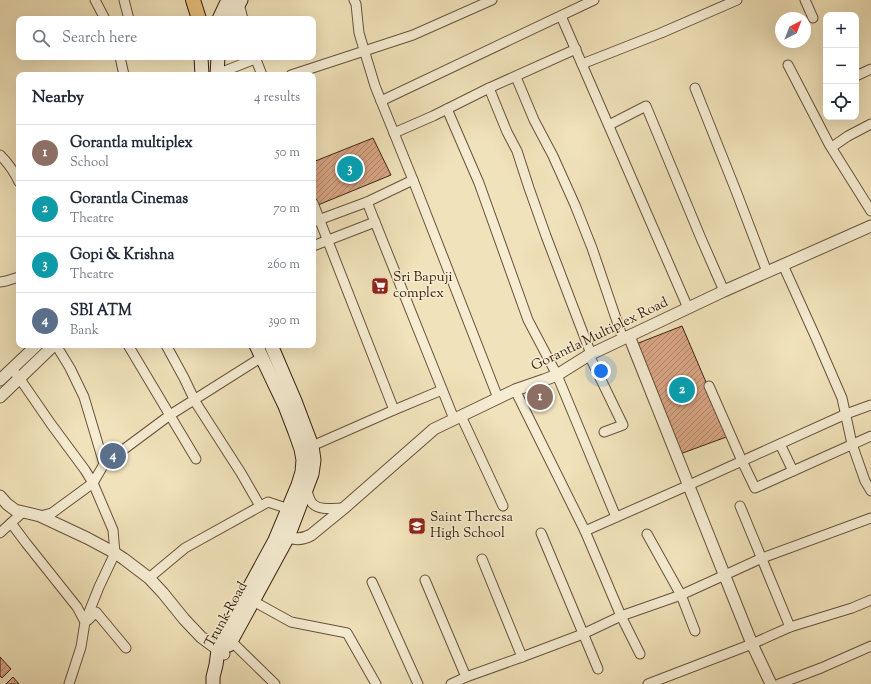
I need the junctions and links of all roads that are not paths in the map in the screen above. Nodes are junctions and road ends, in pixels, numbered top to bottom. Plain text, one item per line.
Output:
1 (95, 0) edge
2 (124, 0) edge
3 (193, 0) edge
4 (202, 0) edge
5 (365, 0) edge
6 (492, 0) edge
7 (594, 0) edge
8 (737, 0) edge
9 (805, 0) edge
10 (236, 1) edge
11 (355, 2) edge
12 (103, 16) edge
13 (128, 16) edge
14 (198, 16) edge
15 (207, 16) edge
16 (222, 16) edge
17 (231, 16) edge
18 (242, 16) edge
19 (561, 16) junction
20 (814, 18) dead end
21 (576, 49) junction
22 (364, 51) junction
23 (121, 60) edge
24 (201, 60) edge
25 (218, 60) edge
26 (251, 60) edge
27 (256, 60) edge
28 (582, 64) junction
29 (788, 65) dead end
30 (871, 69) edge
31 (123, 72) edge
32 (202, 72) edge
33 (217, 72) edge
34 (224, 72) edge
35 (261, 72) edge
36 (300, 72) edge
37 (859, 75) edge
38 (516, 77) junction
39 (489, 88) junction
40 (695, 88) dead end
41 (381, 101) junction
42 (447, 109) junction
43 (871, 124) edge
44 (608, 125) junction
45 (394, 133) junction
46 (832, 147) junction
47 (0, 154) edge
48 (16, 174) edge
49 (413, 180) junction
50 (367, 202) junction
51 (871, 211) edge
52 (316, 221) edge
53 (375, 222) junction
54 (871, 226) edge
55 (328, 241) junction
56 (316, 245) edge
57 (783, 265) junction
58 (767, 272) junction
59 (16, 278) edge
60 (0, 282) edge
61 (724, 291) junction
62 (688, 308) junction
63 (626, 338) junction
64 (34, 348) edge
65 (52, 348) edge
66 (57, 348) edge
67 (130, 348) edge
68 (168, 348) edge
69 (272, 348) edge
70 (259, 351) edge
71 (590, 355) junction
72 (12, 369) junction
73 (557, 374) junction
74 (20, 379) junction
75 (0, 380) edge
76 (710, 386) dead end
77 (442, 390) junction
78 (515, 390) junction
79 (0, 397) edge
80 (498, 398) junction
81 (195, 399) junction
82 (871, 405) edge
83 (394, 410) junction
84 (846, 414) junction
85 (170, 415) junction
86 (458, 417) junction
87 (604, 432) dead end
88 (871, 436) edge
89 (780, 444) junction
90 (852, 444) junction
91 (312, 446) junction
92 (196, 459) dead end
93 (742, 461) junction
94 (104, 464) junction
95 (793, 471) junction
96 (93, 483) junction
97 (689, 485) junction
98 (307, 490) junction
99 (871, 491) edge
100 (0, 496) edge
101 (260, 506) junction
102 (503, 506) dead end
103 (740, 506) dead end
104 (344, 508) junction
105 (289, 509) junction
106 (23, 512) junction
107 (40, 516) junction
108 (616, 517) junction
109 (871, 518) edge
110 (11, 523) junction
111 (585, 531) junction
112 (0, 533) edge
113 (541, 534) dead end
114 (647, 534) dead end
115 (283, 535) junction
116 (115, 553) junction
117 (762, 558) junction
118 (482, 559) dead end
119 (724, 575) junction
120 (149, 578) junction
121 (425, 580) dead end
122 (372, 582) dead end
123 (681, 595) junction
124 (871, 600) edge
125 (253, 601) junction
126 (621, 616) junction
127 (85, 622) junction
128 (790, 627) junction
129 (695, 632) dead end
130 (583, 634) junction
131 (231, 641) junction
132 (752, 644) junction
133 (871, 646) edge
134 (126, 648) dead end
135 (221, 652) junction
136 (640, 654) dead end
137 (522, 657) junction
138 (598, 669) dead end
139 (216, 677) edge
140 (466, 677) junction
141 (69, 684) edge
142 (275, 684) edge
143 (376, 684) edge
144 (418, 684) edge
145 (451, 684) edge
146 (648, 684) edge
147 (771, 684) edge
148 (779, 684) edge

1 - 12 street
2 - 13 street
3 - 14 main road
4 - 15 main road
5 - 11 street
6 - 22 street
7 - 19 street
8 - 28 street
9 - 20 street
10 - 16 main road
10 - 17 main road
10 - 18 street
11 - 22 street
19 - 21 street
19 - 41 street
21 - 28 street
21 - 38 street
22 - 36 street
22 - 41 street
23 - 31 street
24 - 32 main road
25 - 33 main road
26 - 34 street
27 - 35 street
28 - 44 street
29 - 46 street
30 - 37 street
38 - 39 street
38 - 63 street
39 - 42 street
39 - 71 street
40 - 58 street
41 - 45 street
42 - 45 street
42 - 73 street
43 - 46 street
44 - 61 street
44 - 62 street
45 - 49 street
46 - 51 street
47 - 48 street
49 - 50 street
49 - 80 street
50 - 52 street
50 - 53 street
52 - 55 street
53 - 55 street
53 - 77 street
54 - 57 street, Gorantla Multiplex Road
55 - 56 street
55 - 83 street
57 - 58 street, Gorantla Multiplex Road
57 - 84 street
58 - 61 street, Gorantla Multiplex Road
59 - 60 street
61 - 62 street, Gorantla Multiplex Road
62 - 63 street, Gorantla Multiplex Road
63 - 71 street, Gorantla Multiplex Road
63 - 97 street
64 - 72 street
65 - 74 street
66 - 94 street
67 - 85 street
68 - 81 street
69 - 91 main road, Trunk Road
70 - 81 street
70 - 105 main road, Trunk Road
71 - 73 street, Gorantla Multiplex Road
71 - 87 street
72 - 74 street
72 - 75 street
73 - 78 street, Gorantla Multiplex Road
73 - 108 street
74 - 79 street
74 - 96 street
76 - 93 street
77 - 83 street
77 - 86 street
78 - 80 street, Gorantla Multiplex Road
78 - 111 street
80 - 86 street, Gorantla Multiplex Road
81 - 85 street
81 - 101 street
82 - 84 street
83 - 91 street
84 - 89 street
84 - 90 street
85 - 92 street
85 - 94 street
86 - 102 street
86 - 104 street, Gorantla Multiplex Road
88 - 90 street
89 - 93 street
89 - 95 street
90 - 95 street
90 - 99 street
91 - 98 main road, Trunk Road
93 - 95 street
93 - 97 street
94 - 96 street
96 - 107 street
96 - 116 street
97 - 108 street
97 - 119 street
98 - 104 street
98 - 115 main road, Trunk Road
100 - 106 street
101 - 105 street
101 - 120 street
103 - 117 street
104 - 115 street, Gorantla Multiplex Road
105 - 115 main road, Trunk Road
106 - 107 street
106 - 110 street
107 - 116 street
108 - 111 street
109 - 117 street
110 - 112 street
110 - 127 street
111 - 126 street
113 - 130 street
114 - 123 street
115 - 125 main road, Trunk Road
115 - 135 main road, Trunk Road
116 - 120 street
116 - 127 street
117 - 119 street
117 - 128 street
118 - 137 street
119 - 123 street
119 - 132 street
120 - 135 street
121 - 140 street
122 - 144 street
123 - 126 street
123 - 129 street
124 - 128 street
125 - 131 main road, Trunk Road
125 - 143 street
126 - 130 street
126 - 136 street
127 - 134 street
127 - 141 street
128 - 132 street
130 - 137 street
130 - 138 street
131 - 135 main road, Trunk Road
131 - 142 street
132 - 146 street
132 - 147 street
133 - 148 street
135 - 139 main road, Trunk Road
137 - 140 street
140 - 145 street

